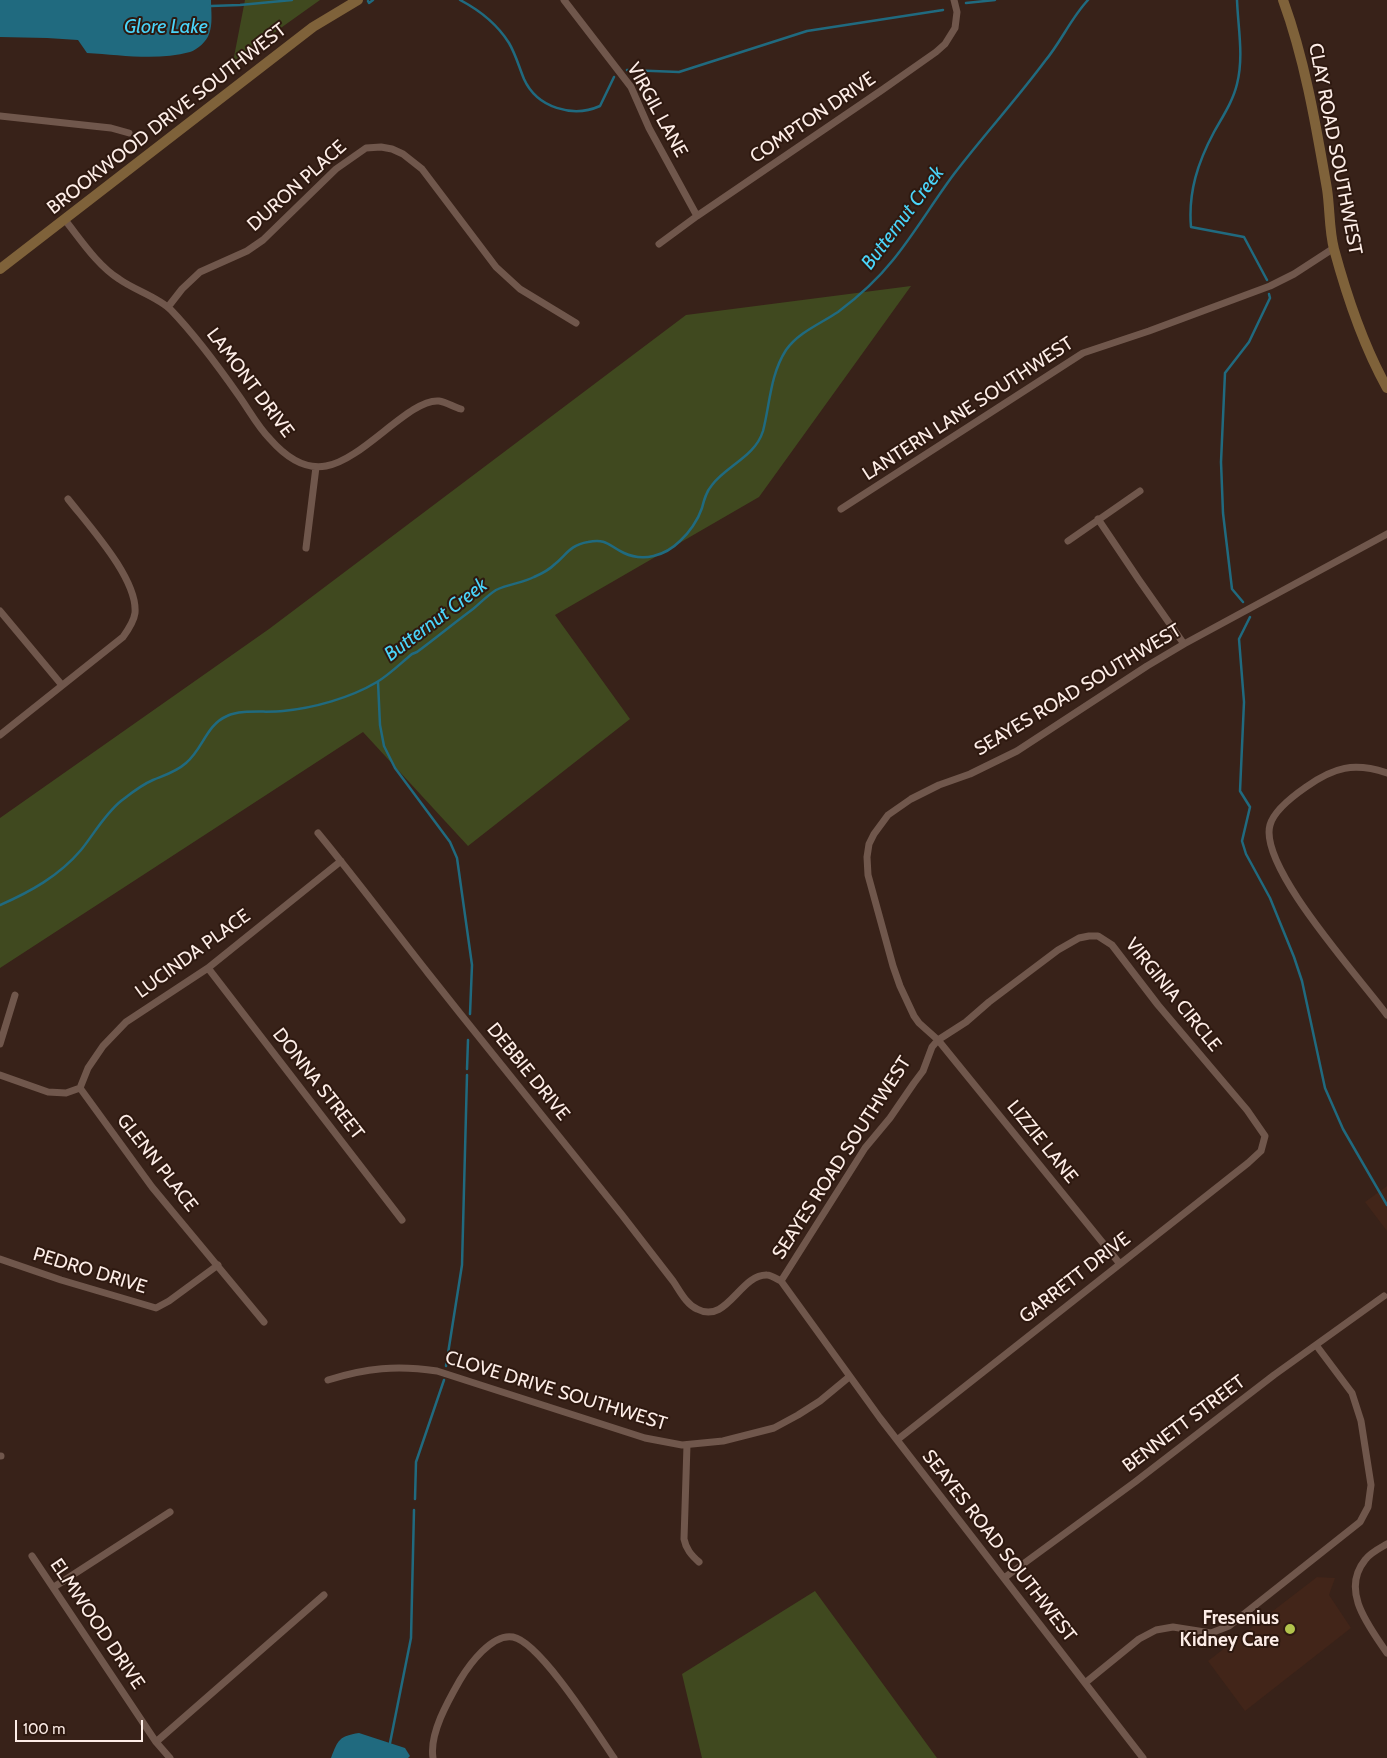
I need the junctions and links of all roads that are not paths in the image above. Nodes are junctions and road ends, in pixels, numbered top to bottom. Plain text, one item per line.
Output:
1 (358, 0) edge
2 (564, 0) edge
3 (954, 0) edge
4 (1283, 0) edge
5 (0, 116) edge
6 (129, 133) dead end
7 (697, 216) junction
8 (65, 220) junction
9 (659, 244) dead end
10 (1334, 248) junction
11 (0, 270) edge
12 (168, 307) junction
13 (576, 323) dead end
14 (1387, 388) edge
15 (461, 409) dead end
16 (316, 467) junction
17 (1140, 491) dead end
18 (68, 499) dead end
19 (841, 510) dead end
20 (1098, 519) junction
21 (1387, 534) edge
22 (1068, 541) dead end
23 (306, 548) dead end
24 (0, 611) edge
25 (1184, 644) junction
26 (62, 684) junction
27 (0, 734) edge
28 (1387, 773) edge
29 (318, 833) dead end
30 (341, 861) junction
31 (208, 968) junction
32 (15, 995) dead end
33 (1387, 1015) edge
34 (938, 1040) junction
35 (0, 1044) edge
36 (0, 1075) edge
37 (80, 1088) junction
38 (1265, 1136) joint
39 (402, 1220) dead end
40 (0, 1259) edge
41 (218, 1264) junction
42 (1120, 1264) junction
43 (781, 1281) junction
44 (1384, 1296) dead end
45 (264, 1322) dead end
46 (1316, 1345) junction
47 (849, 1377) junction
48 (328, 1380) dead end
49 (897, 1440) junction
50 (687, 1445) junction
51 (170, 1512) dead end
52 (1387, 1544) edge
53 (32, 1556) dead end
54 (699, 1562) dead end
55 (1004, 1578) junction
56 (54, 1587) junction
57 (324, 1595) dead end
58 (1387, 1653) edge
59 (1085, 1683) junction
60 (156, 1742) junction
61 (170, 1758) edge
62 (433, 1758) edge
63 (614, 1758) edge
64 (1143, 1758) edge

1 - 8 street, BROOKWOOD DRIVE SOUTHWEST
2 - 7 street, VIRGIL LANE
3 - 7 street, COMPTON DRIVE
4 - 10 street, CLAY ROAD SOUTHWEST
5 - 6 street
7 - 9 street, COMPTON DRIVE
8 - 11 street, BROOKWOOD DRIVE SOUTHWEST
8 - 12 street, LAMONT DRIVE
10 - 14 street, CLAY ROAD SOUTHWEST
10 - 19 street, LANTERN LANE SOUTHWEST
12 - 13 street, DURON PLACE
12 - 16 street, LAMONT DRIVE
15 - 16 street
16 - 23 street
17 - 20 street
18 - 26 street
20 - 22 street
20 - 25 street
21 - 25 street, SEAYES ROAD SOUTHWEST
24 - 26 street
25 - 34 street, SEAYES ROAD SOUTHWEST
26 - 27 street
28 - 33 street
29 - 30 street, DEBBIE DRIVE
30 - 31 street, LUCINDA PLACE
30 - 43 street, DEBBIE DRIVE
31 - 37 street, LUCINDA PLACE
31 - 39 street, DONNA STREET
32 - 35 street
34 - 38 street, VIRGINIA CIRCLE
34 - 42 street, LIZZIE LANE
34 - 43 street, SEAYES ROAD SOUTHWEST
36 - 37 street
37 - 41 street, GLENN PLACE
38 - 42 street, GARRETT DRIVE
40 - 41 street, PEDRO DRIVE
41 - 45 street, GLENN PLACE
42 - 49 street, GARRETT DRIVE
43 - 47 street, SEAYES ROAD SOUTHWEST
44 - 46 street, BENNETT STREET
46 - 55 street, BENNETT STREET
46 - 59 street
47 - 49 street, SEAYES ROAD SOUTHWEST
47 - 50 street, CLOVE DRIVE SOUTHWEST
48 - 50 street, CLOVE DRIVE SOUTHWEST
49 - 55 street, SEAYES ROAD SOUTHWEST
50 - 54 street
51 - 56 street
52 - 58 street
53 - 56 street, ELMWOOD DRIVE
55 - 59 street, SEAYES ROAD SOUTHWEST
56 - 60 street, ELMWOOD DRIVE
57 - 60 street
59 - 64 street, SEAYES ROAD SOUTHWEST
60 - 61 street, ELMWOOD DRIVE
62 - 63 street

